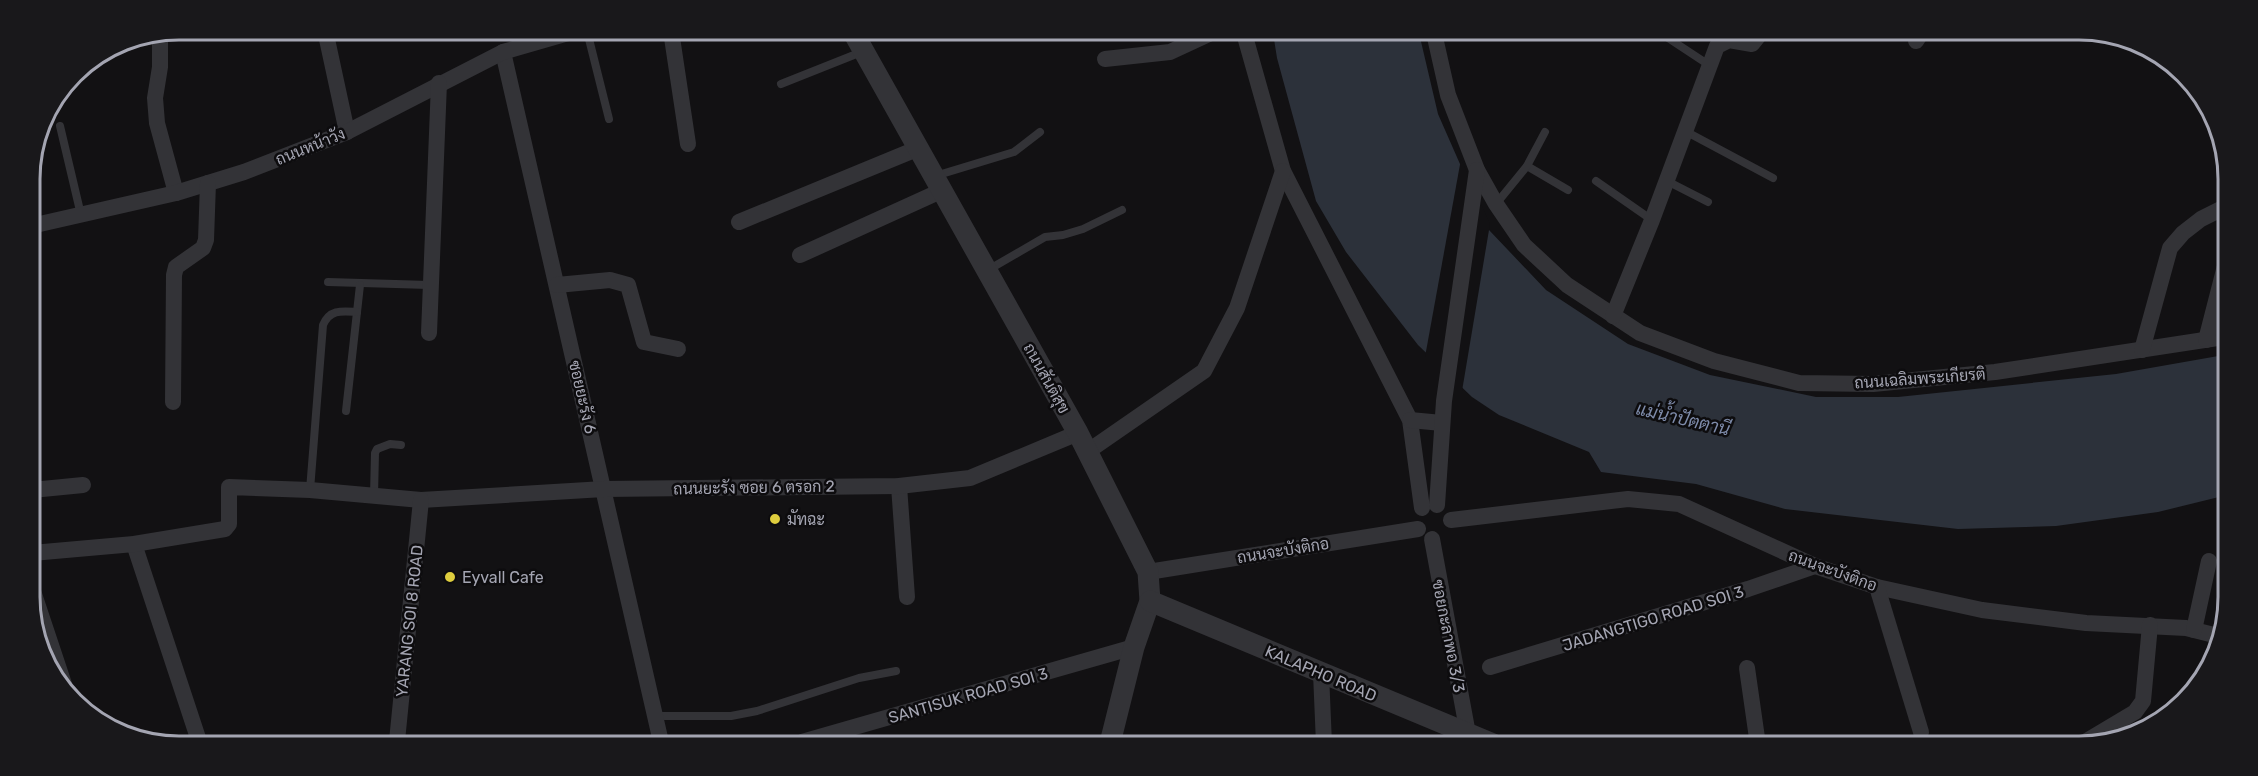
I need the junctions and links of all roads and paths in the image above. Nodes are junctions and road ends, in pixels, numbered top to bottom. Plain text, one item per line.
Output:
1 (327, 40) edge
2 (544, 40) edge
3 (589, 40) edge
4 (672, 40) edge
5 (858, 40) edge
6 (1196, 40) edge
7 (1246, 40) edge
8 (1436, 40) edge
9 (1671, 40) edge
10 (1729, 40) edge
11 (1729, 40) edge
12 (1755, 40) edge
13 (160, 42) edge
14 (864, 51) junction
15 (503, 52) junction
16 (1106, 59) dead end
17 (1709, 65) junction
18 (440, 83) junction
19 (781, 84) dead end
20 (609, 119) dead end
21 (60, 126) dead end
22 (1686, 131) junction
23 (347, 132) junction
24 (1040, 132) dead end
25 (1545, 132) dead end
26 (688, 144) dead end
27 (919, 148) junction
28 (1527, 166) junction
29 (1283, 171) junction
30 (1475, 178) junction
31 (1773, 178) dead end
32 (1596, 181) dead end
33 (1667, 181) junction
34 (208, 183) junction
35 (938, 183) junction
36 (1568, 190) dead end
37 (176, 193) junction
38 (1707, 202) dead end
39 (1496, 204) junction
40 (1122, 210) dead end
41 (2218, 210) edge
42 (81, 215) junction
43 (1652, 220) junction
44 (739, 222) dead end
45 (41, 224) edge
46 (800, 255) dead end
47 (987, 270) junction
48 (328, 282) dead end
49 (360, 285) junction
50 (429, 285) junction
51 (557, 285) junction
52 (2218, 293) edge
53 (357, 312) junction
54 (1613, 316) junction
55 (429, 333) dead end
56 (2218, 338) edge
57 (2206, 340) junction
58 (678, 349) dead end
59 (2142, 350) junction
60 (173, 402) dead end
61 (346, 411) dead end
62 (1410, 420) junction
63 (1442, 423) junction
64 (1078, 433) junction
65 (401, 445) dead end
66 (1087, 452) junction
67 (83, 485) dead end
68 (899, 486) junction
69 (40, 489) edge
70 (604, 489) junction
71 (310, 490) junction
72 (374, 496) junction
73 (421, 500) junction
74 (1430, 506) junction
75 (1451, 520) junction
76 (1418, 529) junction
77 (1432, 539) junction
78 (134, 544) junction
79 (40, 552) edge
80 (2209, 561) dead end
81 (1815, 566) junction
82 (1148, 572) junction
83 (1877, 587) junction
84 (907, 597) dead end
85 (1150, 601) junction
86 (42, 620) edge
87 (2150, 625) junction
88 (2194, 630) junction
89 (2212, 635) edge
90 (1134, 647) junction
91 (56, 659) edge
92 (1490, 667) dead end
93 (1747, 668) dead end
94 (896, 671) dead end
95 (1321, 673) junction
96 (655, 716) junction
97 (1921, 732) dead end
98 (1468, 734) junction
99 (2099, 734) edge
100 (1324, 735) edge
101 (1471, 735) edge
102 (1757, 735) edge
103 (197, 736) edge
104 (398, 736) edge
105 (660, 736) edge
106 (824, 736) edge
107 (1112, 736) edge

1 - 23 street
2 - 15 street, ถนนหน้าวัง
3 - 20 lane
4 - 26 street
5 - 14 street, ถนนสันติสุข
6 - 16 street
7 - 29 street
8 - 30 street, ถนนเฉลิมพระเกียรติ
9 - 17 lane
10 - 17 street
11 - 12 street
13 - 37 street
14 - 19 lane
14 - 27 street, ถนนสันติสุข
15 - 18 street, ถนนหน้าวัง
15 - 51 street, ซอยยะรัง 6
17 - 22 street
18 - 23 street, ถนนหน้าวัง
18 - 50 street
21 - 42 lane
22 - 31 lane
22 - 33 street
23 - 34 street, ถนนหน้าวัง
24 - 35 lane
25 - 28 lane
27 - 35 street, ถนนสันติสุข
27 - 44 street
28 - 36 lane
28 - 39 lane
29 - 62 street
29 - 66 street
30 - 39 street, ถนนเฉลิมพระเกียรติ
30 - 63 street
32 - 43 lane
33 - 38 lane
33 - 43 street
34 - 37 street, ถนนหน้าวัง
34 - 60 street
35 - 46 street
35 - 47 street, ถนนสันติสุข
37 - 42 street, ถนนหน้าวัง
39 - 54 street, ถนนเฉลิมพระเกียรติ
40 - 47 lane
41 - 59 street
42 - 45 street, ถนนหน้าวัง
43 - 54 street
47 - 64 street, ถนนสันติสุข
48 - 49 lane
49 - 50 lane
49 - 53 lane
50 - 55 street
51 - 58 street
51 - 70 street, ซอยยะรัง 6
52 - 57 street
53 - 61 lane
53 - 71 lane
54 - 59 street, ถนนเฉลิมพระเกียรติ
56 - 57 street, ถนนเฉลิมพระเกียรติ
57 - 59 street, ถนนเฉลิมพระเกียรติ
62 - 63 street
62 - 74 street
63 - 74 street
64 - 66 street, ถนนสันติสุข
64 - 68 street, ถนนยะรัง ซอย 6 ตรอก 2
65 - 72 lane
66 - 82 street, ถนนสันติสุข
67 - 69 street
68 - 70 street, ถนนยะรัง ซอย 6 ตรอก 2
68 - 84 street
70 - 73 street, ถนนยะรัง ซอย 6 ตรอก 2
70 - 96 street, ซอยยะรัง 6
71 - 72 street, ถนนยะรัง ซอย 6 ตรอก 2
71 - 78 street, ถนนยะรัง ซอย 6 ตรอก 2
72 - 73 street, ถนนยะรัง ซอย 6 ตรอก 2
73 - 104 street, YARANG SOI 8 ROAD
74 - 75 street
74 - 76 street
75 - 77 street
75 - 81 street, ถนนจะบังติกอ
76 - 77 street
76 - 82 street, ถนนจะบังติกอ
77 - 98 street, ซอยกะลาพอ 3/3
78 - 79 street
78 - 103 street
80 - 88 street
81 - 83 street, ถนนจะบังติกอ
81 - 92 street, JADANGTIGO ROAD SOI 3
82 - 85 street, ถนนสันติสุข
83 - 87 street, ถนนจะบังติกอ
83 - 97 street
85 - 90 street, ถนนสันติสุข
85 - 95 street, KALAPHO ROAD
86 - 91 street
87 - 88 street, ถนนจะบังติกอ
87 - 99 street
88 - 89 street, ถนนจะบังติกอ
90 - 106 street, SANTISUK ROAD SOI 3
90 - 107 street, ถนนสันติสุข
93 - 102 street
94 - 96 lane
95 - 98 street, KALAPHO ROAD
95 - 100 street
96 - 105 street, ซอยยะรัง 6
98 - 101 street, KALAPHO ROAD

